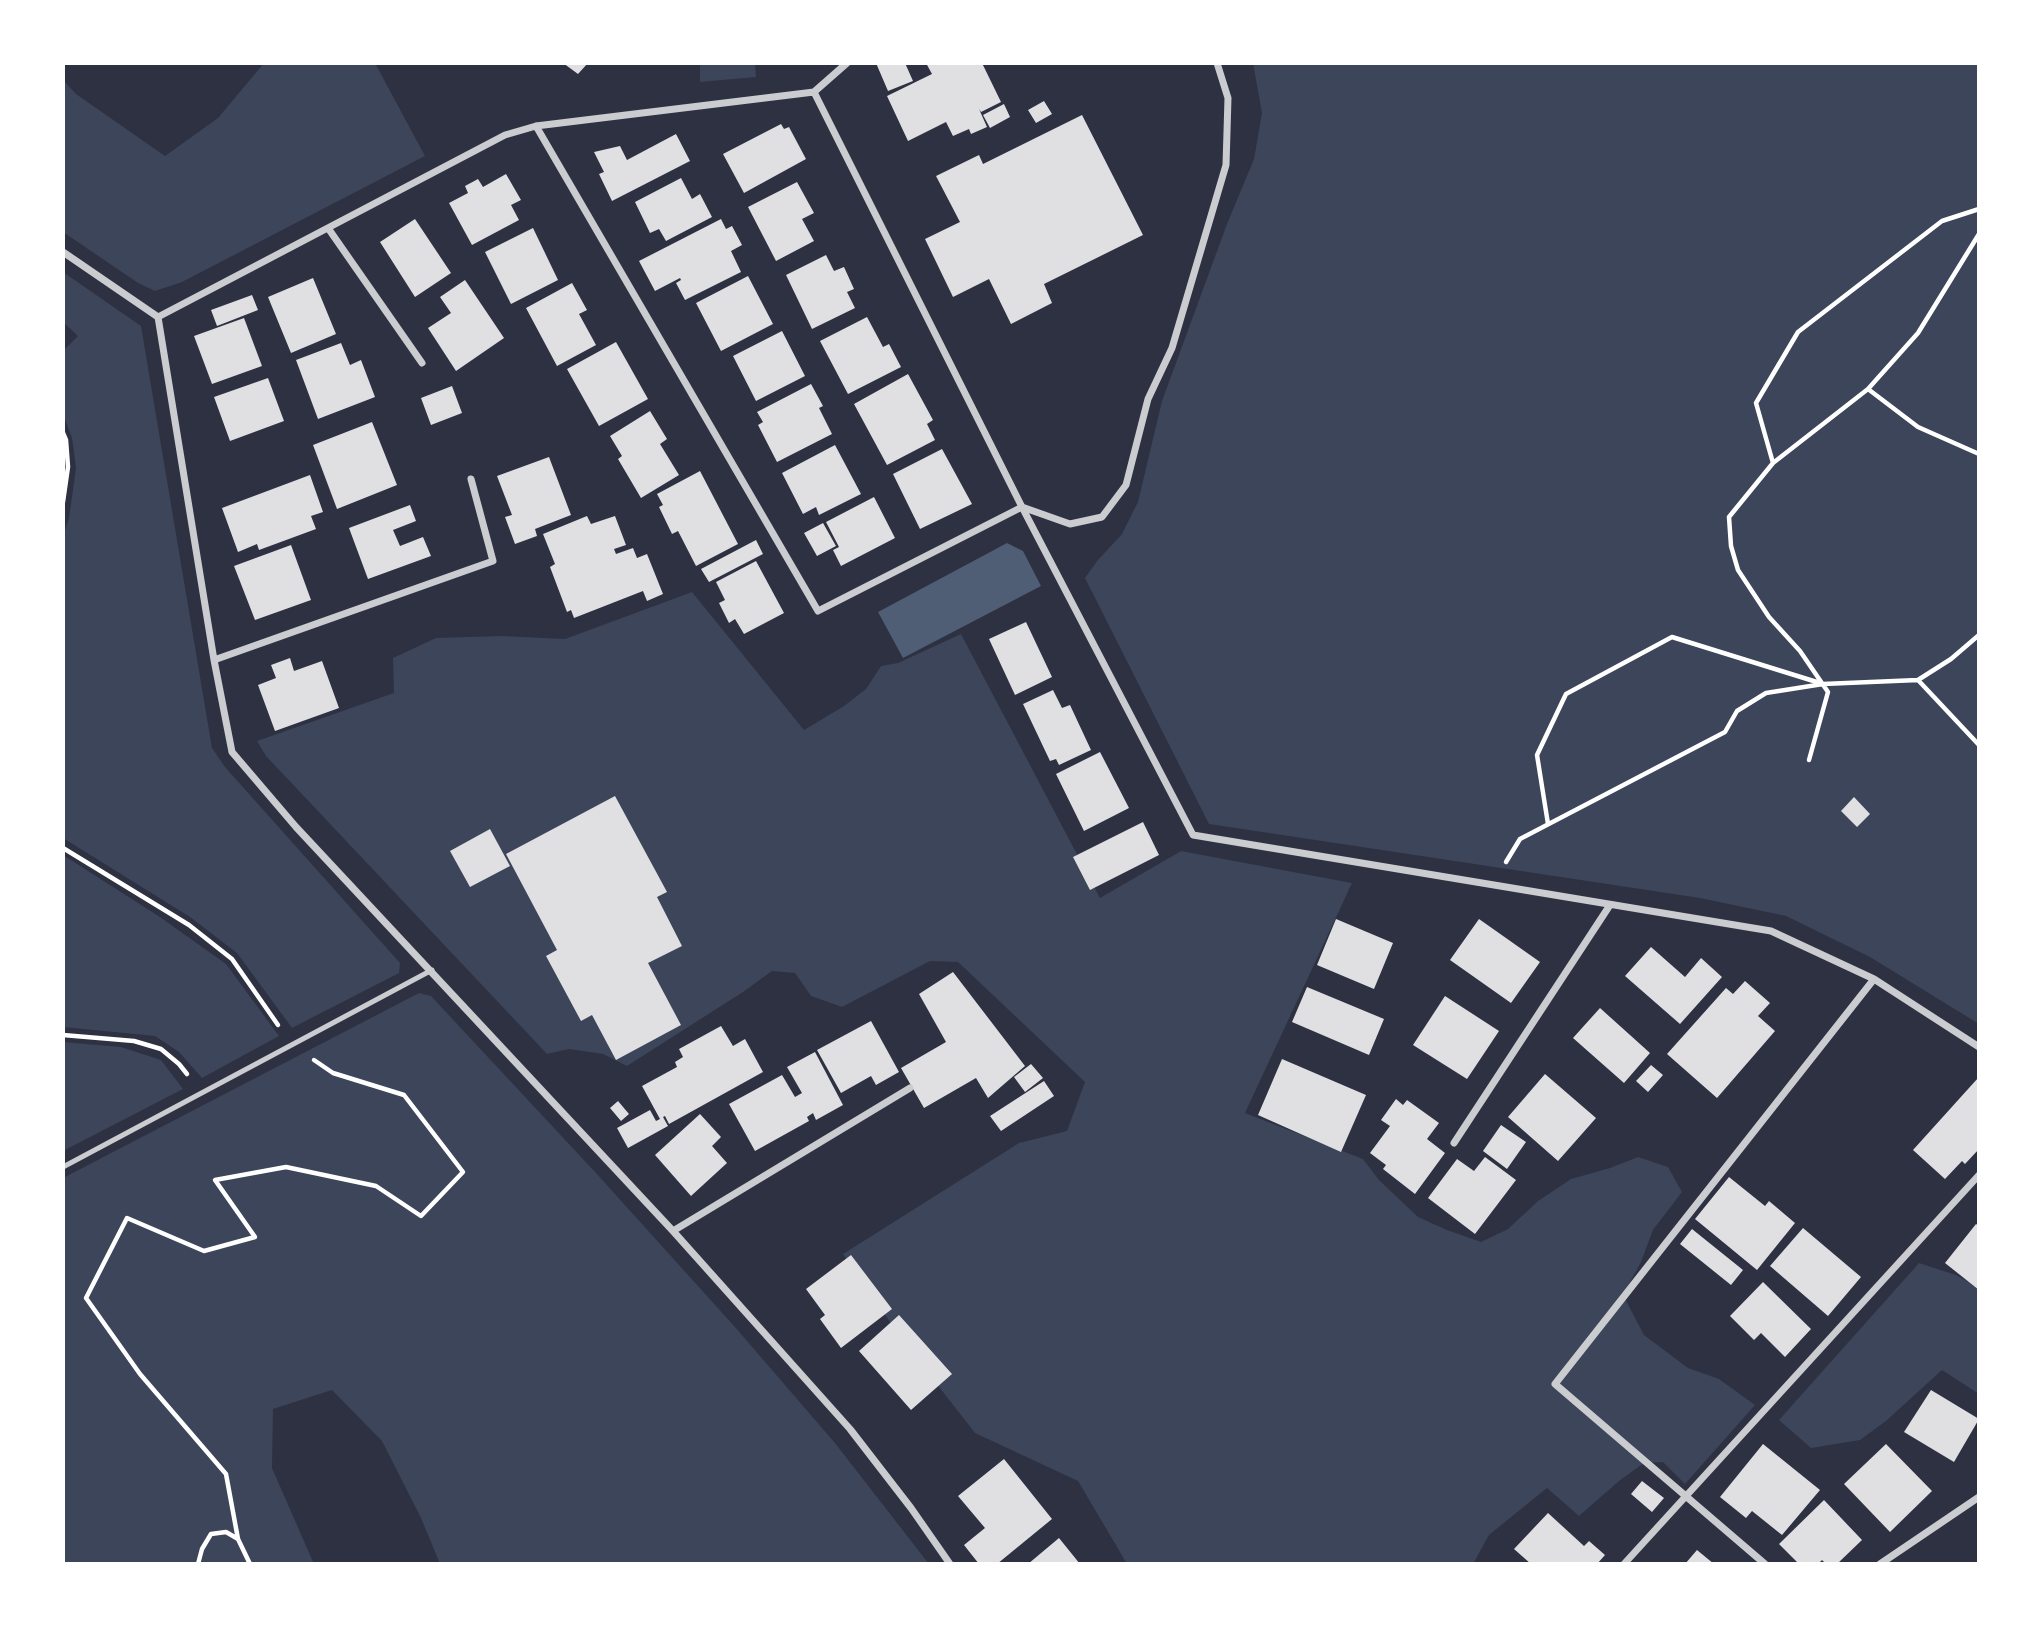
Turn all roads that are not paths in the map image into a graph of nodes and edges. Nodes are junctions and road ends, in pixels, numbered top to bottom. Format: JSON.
{"nodes":[{"id":1,"x":847,"y":63,"type":"edge"},
{"id":2,"x":1217,"y":63,"type":"edge"},
{"id":3,"x":814,"y":92,"type":"junction"},
{"id":4,"x":536,"y":126,"type":"junction"},
{"id":5,"x":328,"y":228,"type":"junction"},
{"id":6,"x":63,"y":252,"type":"edge"},
{"id":7,"x":158,"y":317,"type":"junction"},
{"id":8,"x":422,"y":363,"type":"dead end"},
{"id":9,"x":471,"y":479,"type":"dead end"},
{"id":10,"x":1022,"y":508,"type":"junction"},
{"id":11,"x":214,"y":660,"type":"junction"},
{"id":12,"x":1611,"y":905,"type":"junction"},
{"id":13,"x":432,"y":970,"type":"junction"},
{"id":14,"x":1874,"y":979,"type":"junction"},
{"id":15,"x":1979,"y":1047,"type":"edge"},
{"id":16,"x":910,"y":1088,"type":"dead end"},
{"id":17,"x":1454,"y":1143,"type":"dead end"},
{"id":18,"x":63,"y":1167,"type":"edge"},
{"id":19,"x":1979,"y":1175,"type":"edge"},
{"id":20,"x":673,"y":1231,"type":"junction"},
{"id":21,"x":1686,"y":1497,"type":"junction"},
{"id":22,"x":1979,"y":1497,"type":"edge"},
{"id":23,"x":950,"y":1564,"type":"edge"},
{"id":24,"x":1624,"y":1564,"type":"edge"},
{"id":25,"x":1765,"y":1564,"type":"edge"},
{"id":26,"x":1880,"y":1564,"type":"edge"}],
"edges":[{"from":1,"to":3,"type":"street"},
{"from":2,"to":10,"type":"street"},
{"from":3,"to":4,"type":"street"},
{"from":3,"to":10,"type":"street"},
{"from":4,"to":5,"type":"street"},
{"from":4,"to":10,"type":"street"},
{"from":5,"to":7,"type":"street"},
{"from":5,"to":8,"type":"street"},
{"from":6,"to":7,"type":"street"},
{"from":7,"to":11,"type":"street"},
{"from":9,"to":11,"type":"street"},
{"from":10,"to":12,"type":"street"},
{"from":11,"to":13,"type":"street"},
{"from":12,"to":14,"type":"street"},
{"from":12,"to":17,"type":"street"},
{"from":13,"to":18,"type":"lane"},
{"from":13,"to":20,"type":"street"},
{"from":14,"to":15,"type":"street"},
{"from":14,"to":21,"type":"street"},
{"from":16,"to":20,"type":"street"},
{"from":19,"to":21,"type":"street"},
{"from":20,"to":23,"type":"street"},
{"from":21,"to":24,"type":"street"},
{"from":21,"to":25,"type":"street"},
{"from":22,"to":26,"type":"street"}]}
